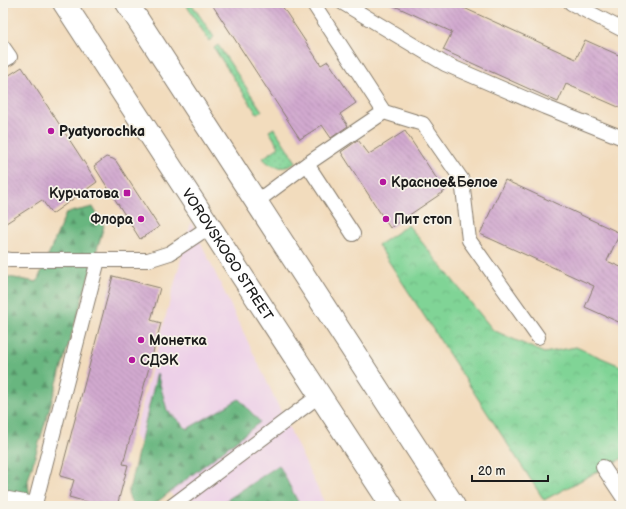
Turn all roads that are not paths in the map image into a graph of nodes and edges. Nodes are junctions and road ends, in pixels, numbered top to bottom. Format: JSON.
{"nodes":[{"id":1,"x":64,"y":3,"type":"edge"},
{"id":2,"x":127,"y":3,"type":"edge"},
{"id":3,"x":313,"y":3,"type":"edge"},
{"id":4,"x":343,"y":3,"type":"edge"},
{"id":5,"x":571,"y":3,"type":"edge"},
{"id":6,"x":623,"y":30,"type":"edge"},
{"id":7,"x":3,"y":47,"type":"edge"},
{"id":8,"x":3,"y":61,"type":"edge"},
{"id":9,"x":384,"y":112,"type":"junction"},
{"id":10,"x":623,"y":138,"type":"edge"},
{"id":11,"x":307,"y":164,"type":"junction"},
{"id":12,"x":256,"y":202,"type":"junction"},
{"id":13,"x":209,"y":227,"type":"junction"},
{"id":14,"x":353,"y":234,"type":"dead end"},
{"id":15,"x":3,"y":259,"type":"edge"},
{"id":16,"x":98,"y":260,"type":"junction"},
{"id":17,"x":538,"y":337,"type":"dead end"},
{"id":18,"x":320,"y":395,"type":"junction"},
{"id":19,"x":603,"y":467,"type":"dead end"},
{"id":20,"x":623,"y":497,"type":"edge"},
{"id":21,"x":3,"y":498,"type":"edge"},
{"id":22,"x":36,"y":505,"type":"edge"},
{"id":23,"x":172,"y":506,"type":"edge"},
{"id":24,"x":392,"y":506,"type":"edge"},
{"id":25,"x":454,"y":506,"type":"edge"}],
"edges":[{"from":1,"to":13,"type":"main road","name":"VOROVSKOGO STREET"},
{"from":2,"to":12,"type":"main road"},
{"from":3,"to":9,"type":"lane"},
{"from":4,"to":10,"type":"lane"},
{"from":5,"to":6,"type":"lane"},
{"from":7,"to":8,"type":"lane"},
{"from":9,"to":11,"type":"lane"},
{"from":9,"to":17,"type":"lane"},
{"from":11,"to":12,"type":"lane"},
{"from":11,"to":14,"type":"lane"},
{"from":12,"to":25,"type":"main road"},
{"from":13,"to":16,"type":"lane"},
{"from":13,"to":18,"type":"main road","name":"VOROVSKOGO STREET"},
{"from":15,"to":16,"type":"lane"},
{"from":16,"to":22,"type":"lane"},
{"from":18,"to":23,"type":"lane"},
{"from":18,"to":24,"type":"main road","name":"VOROVSKOGO STREET"},
{"from":19,"to":20,"type":"lane"},
{"from":21,"to":22,"type":"lane"}]}
